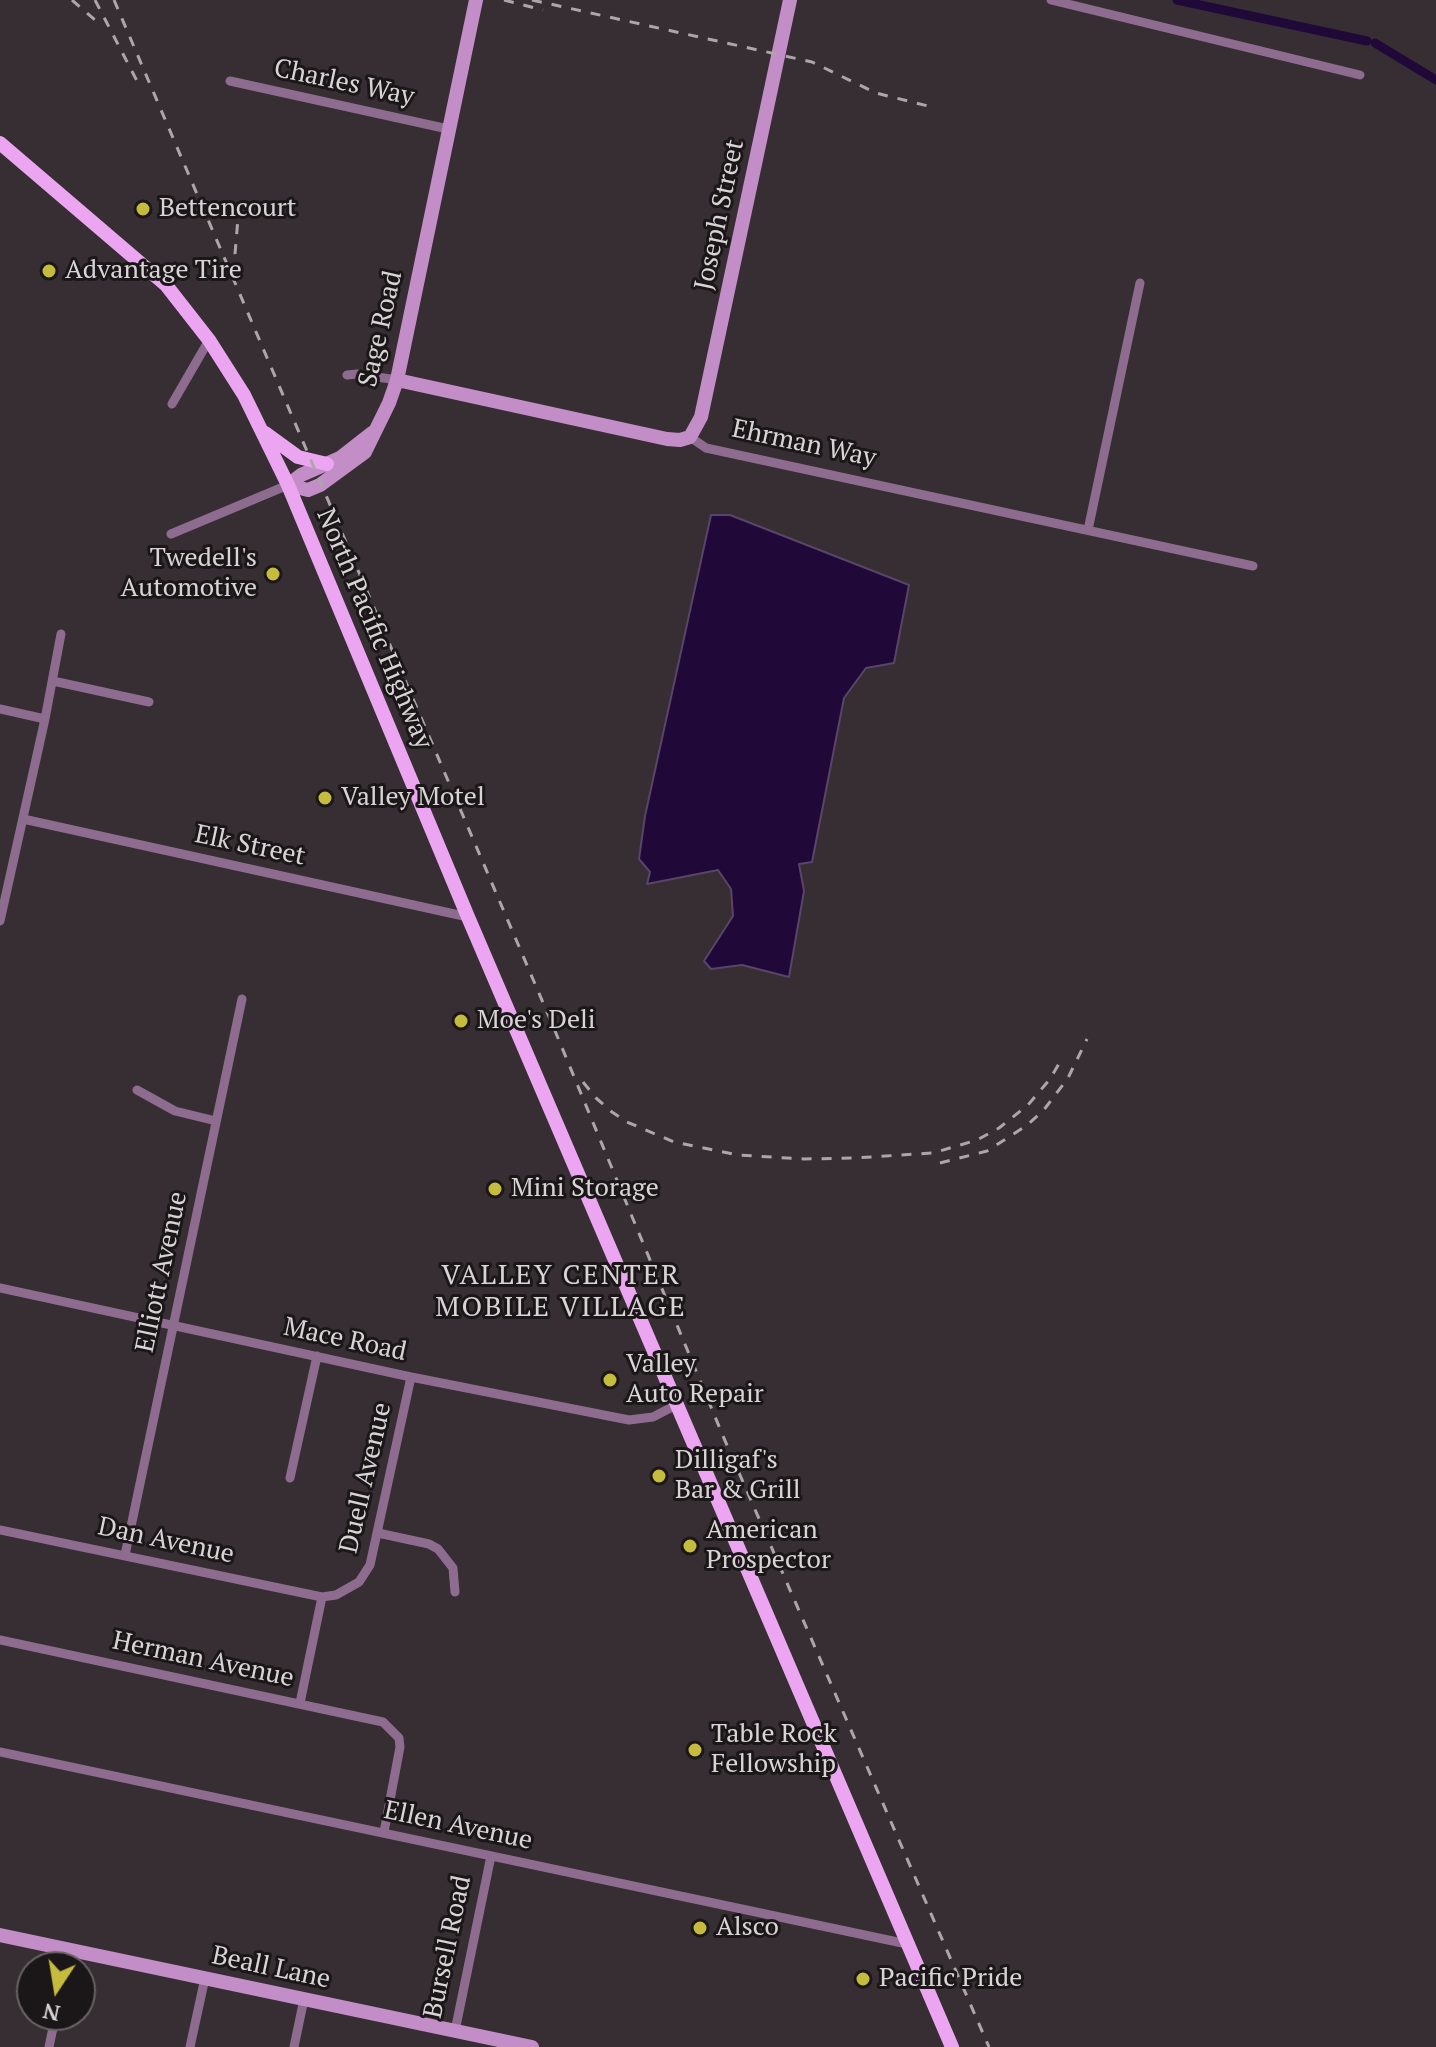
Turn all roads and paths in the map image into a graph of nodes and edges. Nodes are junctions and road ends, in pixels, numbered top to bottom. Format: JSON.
{"nodes":[{"id":1,"x":476,"y":0,"type":"edge"},
{"id":2,"x":790,"y":0,"type":"edge"},
{"id":3,"x":1051,"y":0,"type":"edge"},
{"id":4,"x":1360,"y":75,"type":"dead end"},
{"id":5,"x":230,"y":81,"type":"dead end"},
{"id":6,"x":448,"y":129,"type":"junction"},
{"id":7,"x":1,"y":145,"type":"edge"},
{"id":8,"x":1140,"y":283,"type":"dead end"},
{"id":9,"x":209,"y":340,"type":"junction"},
{"id":10,"x":347,"y":375,"type":"dead end"},
{"id":11,"x":397,"y":380,"type":"junction"},
{"id":12,"x":172,"y":404,"type":"dead end"},
{"id":13,"x":260,"y":429,"type":"junction"},
{"id":14,"x":375,"y":430,"type":"junction"},
{"id":15,"x":690,"y":437,"type":"junction"},
{"id":16,"x":327,"y":464,"type":"junction"},
{"id":17,"x":288,"y":485,"type":"junction"},
{"id":18,"x":1088,"y":530,"type":"junction"},
{"id":19,"x":171,"y":534,"type":"dead end"},
{"id":20,"x":1253,"y":566,"type":"dead end"},
{"id":21,"x":61,"y":634,"type":"dead end"},
{"id":22,"x":53,"y":681,"type":"junction"},
{"id":23,"x":149,"y":702,"type":"dead end"},
{"id":24,"x":0,"y":709,"type":"edge"},
{"id":25,"x":45,"y":719,"type":"junction"},
{"id":26,"x":23,"y":819,"type":"junction"},
{"id":27,"x":5,"y":875,"type":"edge"},
{"id":28,"x":468,"y":917,"type":"junction"},
{"id":29,"x":0,"y":921,"type":"edge"},
{"id":30,"x":242,"y":999,"type":"dead end"},
{"id":31,"x":137,"y":1090,"type":"dead end"},
{"id":32,"x":216,"y":1121,"type":"junction"},
{"id":33,"x":0,"y":1288,"type":"edge"},
{"id":34,"x":174,"y":1325,"type":"junction"},
{"id":35,"x":317,"y":1356,"type":"junction"},
{"id":36,"x":411,"y":1377,"type":"junction"},
{"id":37,"x":678,"y":1404,"type":"junction"},
{"id":38,"x":290,"y":1478,"type":"dead end"},
{"id":39,"x":0,"y":1530,"type":"edge"},
{"id":40,"x":378,"y":1533,"type":"junction"},
{"id":41,"x":125,"y":1555,"type":"junction"},
{"id":42,"x":455,"y":1592,"type":"dead end"},
{"id":43,"x":322,"y":1597,"type":"junction"},
{"id":44,"x":0,"y":1640,"type":"edge"},
{"id":45,"x":300,"y":1703,"type":"junction"},
{"id":46,"x":0,"y":1752,"type":"edge"},
{"id":47,"x":384,"y":1832,"type":"junction"},
{"id":48,"x":491,"y":1856,"type":"junction"},
{"id":49,"x":0,"y":1935,"type":"edge"},
{"id":50,"x":907,"y":1944,"type":"junction"},
{"id":51,"x":205,"y":1978,"type":"junction"},
{"id":52,"x":304,"y":1999,"type":"junction"},
{"id":53,"x":455,"y":2031,"type":"junction"},
{"id":54,"x":190,"y":2047,"type":"edge"},
{"id":55,"x":294,"y":2047,"type":"edge"},
{"id":56,"x":453,"y":2047,"type":"edge"},
{"id":57,"x":532,"y":2047,"type":"edge"},
{"id":58,"x":952,"y":2047,"type":"edge"}],
"edges":[{"from":1,"to":6,"type":"street","name":"Sage Road"},
{"from":2,"to":15,"type":"street","name":"Joseph Street"},
{"from":3,"to":4,"type":"street"},
{"from":5,"to":6,"type":"street","name":"Charles Way"},
{"from":6,"to":11,"type":"street","name":"Sage Road"},
{"from":7,"to":9,"type":"main road","name":"North Pacific Highway"},
{"from":8,"to":18,"type":"street"},
{"from":9,"to":12,"type":"street"},
{"from":9,"to":13,"type":"main road","name":"North Pacific Highway"},
{"from":10,"to":11,"type":"street","name":"Ehrman Way"},
{"from":11,"to":14,"type":"street","name":"Sage Road"},
{"from":11,"to":15,"type":"street","name":"Ehrman Way"},
{"from":13,"to":16,"type":"main road"},
{"from":13,"to":17,"type":"main road","name":"North Pacific Highway"},
{"from":14,"to":16,"type":"street"},
{"from":14,"to":17,"type":"street","name":"Sage Road"},
{"from":15,"to":18,"type":"street","name":"Ehrman Way"},
{"from":16,"to":17,"type":"street"},
{"from":17,"to":19,"type":"street","name":"Sage Road"},
{"from":17,"to":28,"type":"main road","name":"North Pacific Highway"},
{"from":18,"to":20,"type":"street","name":"Ehrman Way"},
{"from":21,"to":22,"type":"street"},
{"from":22,"to":23,"type":"street"},
{"from":22,"to":25,"type":"street"},
{"from":24,"to":25,"type":"street"},
{"from":25,"to":26,"type":"street"},
{"from":26,"to":27,"type":"street"},
{"from":26,"to":28,"type":"street","name":"Elk Street"},
{"from":27,"to":29,"type":"street"},
{"from":28,"to":37,"type":"main road","name":"North Pacific Highway"},
{"from":30,"to":32,"type":"street","name":"Elliott Avenue"},
{"from":31,"to":32,"type":"street"},
{"from":32,"to":34,"type":"street","name":"Elliott Avenue"},
{"from":33,"to":34,"type":"street","name":"Mace Road"},
{"from":34,"to":35,"type":"street","name":"Mace Road"},
{"from":34,"to":41,"type":"street","name":"Elliott Avenue"},
{"from":35,"to":36,"type":"street","name":"Mace Road"},
{"from":35,"to":38,"type":"street"},
{"from":36,"to":37,"type":"street","name":"Mace Road"},
{"from":36,"to":40,"type":"street","name":"Duell Avenue"},
{"from":37,"to":50,"type":"main road","name":"North Pacific Highway"},
{"from":39,"to":41,"type":"street","name":"Dan Avenue"},
{"from":40,"to":42,"type":"street"},
{"from":40,"to":43,"type":"street","name":"Duell Avenue"},
{"from":41,"to":43,"type":"street","name":"Dan Avenue"},
{"from":43,"to":45,"type":"street"},
{"from":44,"to":45,"type":"street","name":"Herman Avenue"},
{"from":45,"to":47,"type":"street","name":"Herman Avenue"},
{"from":46,"to":47,"type":"street","name":"Ellen Avenue"},
{"from":47,"to":48,"type":"street","name":"Ellen Avenue"},
{"from":48,"to":50,"type":"street","name":"Ellen Avenue"},
{"from":48,"to":53,"type":"street","name":"Bursell Road"},
{"from":49,"to":51,"type":"street","name":"Beall Lane"},
{"from":50,"to":58,"type":"main road","name":"North Pacific Highway"},
{"from":51,"to":52,"type":"street","name":"Beall Lane"},
{"from":51,"to":54,"type":"street"},
{"from":52,"to":53,"type":"street","name":"Beall Lane"},
{"from":52,"to":55,"type":"street"},
{"from":53,"to":56,"type":"street","name":"Bursell Road"},
{"from":53,"to":57,"type":"street","name":"Beall Lane"}]}
